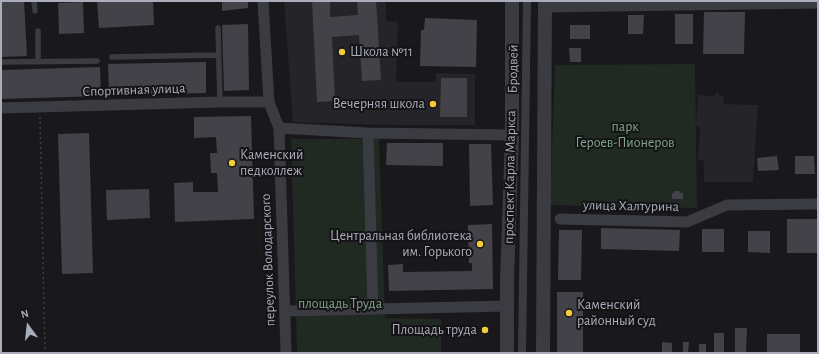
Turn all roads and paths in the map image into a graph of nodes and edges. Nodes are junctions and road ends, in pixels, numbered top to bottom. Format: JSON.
{"nodes":[{"id":1,"x":34,"y":1,"type":"edge"},
{"id":2,"x":263,"y":1,"type":"edge"},
{"id":3,"x":512,"y":1,"type":"edge"},
{"id":4,"x":527,"y":1,"type":"edge"},
{"id":5,"x":818,"y":3,"type":"edge"},
{"id":6,"x":545,"y":4,"type":"edge"},
{"id":7,"x":35,"y":12,"type":"dead end"},
{"id":8,"x":218,"y":28,"type":"dead end"},
{"id":9,"x":38,"y":31,"type":"dead end"},
{"id":10,"x":219,"y":55,"type":"junction"},
{"id":11,"x":112,"y":57,"type":"dead end"},
{"id":12,"x":97,"y":61,"type":"dead end"},
{"id":13,"x":1,"y":62,"type":"edge"},
{"id":14,"x":38,"y":62,"type":"junction"},
{"id":15,"x":220,"y":102,"type":"junction"},
{"id":16,"x":269,"y":102,"type":"junction"},
{"id":17,"x":1,"y":108,"type":"edge"},
{"id":18,"x":40,"y":108,"type":"junction"},
{"id":19,"x":280,"y":128,"type":"junction"},
{"id":20,"x":368,"y":133,"type":"junction"},
{"id":21,"x":512,"y":135,"type":"junction"},
{"id":22,"x":818,"y":204,"type":"edge"},
{"id":23,"x":560,"y":219,"type":"dead end"},
{"id":24,"x":508,"y":306,"type":"junction"},
{"id":25,"x":373,"y":309,"type":"junction"},
{"id":26,"x":285,"y":311,"type":"junction"},
{"id":27,"x":45,"y":353,"type":"edge"},
{"id":28,"x":286,"y":353,"type":"edge"},
{"id":29,"x":507,"y":353,"type":"edge"},
{"id":30,"x":522,"y":353,"type":"edge"},
{"id":31,"x":543,"y":353,"type":"edge"}],
"edges":[{"from":1,"to":7,"type":"lane"},
{"from":2,"to":16,"type":"street","name":"переулок Володарского"},
{"from":3,"to":21,"type":"street","name":"проспект Карла Маркса"},
{"from":4,"to":30,"type":"street","name":"Бродвей"},
{"from":5,"to":6,"type":"street"},
{"from":6,"to":31,"type":"street"},
{"from":8,"to":10,"type":"lane"},
{"from":9,"to":14,"type":"lane"},
{"from":10,"to":11,"type":"lane"},
{"from":10,"to":15,"type":"lane"},
{"from":12,"to":14,"type":"lane"},
{"from":13,"to":14,"type":"lane"},
{"from":15,"to":16,"type":"street","name":"Спортивная улица"},
{"from":15,"to":18,"type":"street","name":"Спортивная улица"},
{"from":16,"to":19,"type":"street","name":"переулок Володарского"},
{"from":17,"to":18,"type":"street","name":"Спортивная улица"},
{"from":18,"to":27,"type":"path"},
{"from":19,"to":20,"type":"street"},
{"from":19,"to":26,"type":"street","name":"переулок Володарского"},
{"from":20,"to":21,"type":"street"},
{"from":20,"to":25,"type":"street"},
{"from":21,"to":24,"type":"street","name":"проспект Карла Маркса"},
{"from":22,"to":23,"type":"street","name":"улица Халтурина"},
{"from":24,"to":25,"type":"street"},
{"from":24,"to":29,"type":"street","name":"проспект Карла Маркса"},
{"from":25,"to":26,"type":"street"},
{"from":26,"to":28,"type":"street","name":"переулок Володарского"}]}
